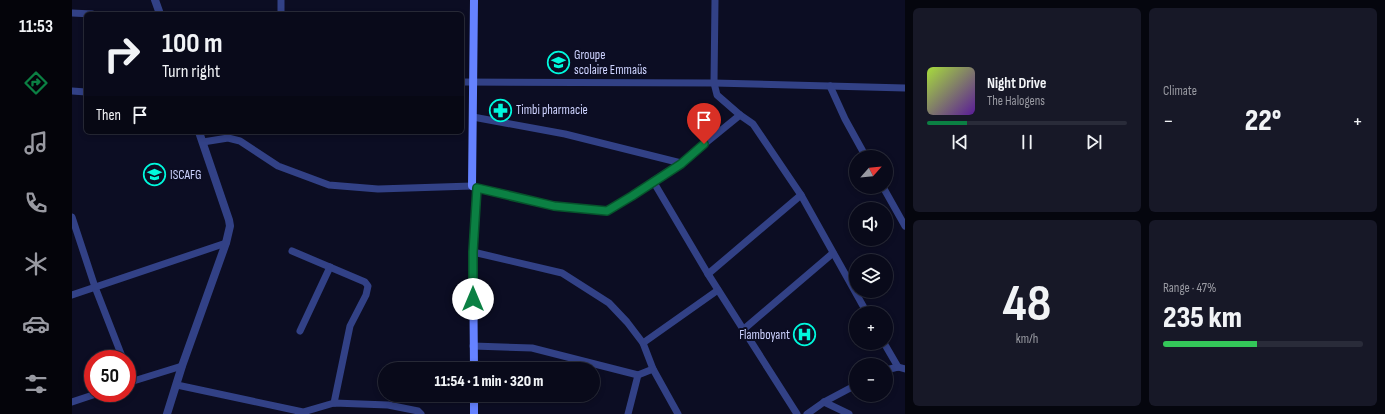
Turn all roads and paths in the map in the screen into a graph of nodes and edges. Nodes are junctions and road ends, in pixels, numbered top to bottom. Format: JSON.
{"nodes":[{"id":1,"x":155,"y":0,"type":"edge"},
{"id":2,"x":281,"y":0,"type":"edge"},
{"id":3,"x":474,"y":0,"type":"edge"},
{"id":4,"x":715,"y":0,"type":"edge"},
{"id":5,"x":159,"y":12,"type":"edge"},
{"id":6,"x":281,"y":12,"type":"edge"},
{"id":7,"x":72,"y":13,"type":"edge"},
{"id":8,"x":84,"y":14,"type":"edge"},
{"id":9,"x":464,"y":82,"type":"edge"},
{"id":10,"x":474,"y":82,"type":"junction"},
{"id":11,"x":714,"y":83,"type":"junction"},
{"id":12,"x":830,"y":86,"type":"junction"},
{"id":13,"x":905,"y":88,"type":"edge"},
{"id":14,"x":72,"y":91,"type":"edge"},
{"id":15,"x":84,"y":92,"type":"edge"},
{"id":16,"x":740,"y":115,"type":"junction"},
{"id":17,"x":473,"y":117,"type":"junction"},
{"id":18,"x":200,"y":134,"type":"edge"},
{"id":19,"x":203,"y":142,"type":"junction"},
{"id":20,"x":862,"y":150,"type":"edge"},
{"id":21,"x":681,"y":164,"type":"junction"},
{"id":22,"x":653,"y":181,"type":"junction"},
{"id":23,"x":474,"y":187,"type":"junction"},
{"id":24,"x":887,"y":194,"type":"edge"},
{"id":25,"x":801,"y":195,"type":"junction"},
{"id":26,"x":72,"y":217,"type":"edge"},
{"id":27,"x":905,"y":226,"type":"edge"},
{"id":28,"x":74,"y":229,"type":"edge"},
{"id":29,"x":226,"y":243,"type":"junction"},
{"id":30,"x":292,"y":251,"type":"dead end"},
{"id":31,"x":473,"y":252,"type":"junction"},
{"id":32,"x":834,"y":253,"type":"junction"},
{"id":33,"x":330,"y":268,"type":"junction"},
{"id":34,"x":708,"y":274,"type":"junction"},
{"id":35,"x":95,"y":287,"type":"junction"},
{"id":36,"x":718,"y":290,"type":"junction"},
{"id":37,"x":72,"y":295,"type":"edge"},
{"id":38,"x":863,"y":306,"type":"edge"},
{"id":39,"x":744,"y":329,"type":"junction"},
{"id":40,"x":300,"y":332,"type":"dead end"},
{"id":41,"x":643,"y":343,"type":"junction"},
{"id":42,"x":473,"y":346,"type":"junction"},
{"id":43,"x":120,"y":350,"type":"edge"},
{"id":44,"x":889,"y":350,"type":"edge"},
{"id":45,"x":474,"y":362,"type":"edge"},
{"id":46,"x":182,"y":366,"type":"junction"},
{"id":47,"x":901,"y":368,"type":"edge"},
{"id":48,"x":653,"y":369,"type":"junction"},
{"id":49,"x":638,"y":375,"type":"junction"},
{"id":50,"x":136,"y":380,"type":"edge"},
{"id":51,"x":177,"y":385,"type":"junction"},
{"id":52,"x":849,"y":389,"type":"edge"},
{"id":53,"x":84,"y":398,"type":"edge"},
{"id":54,"x":72,"y":402,"type":"edge"},
{"id":55,"x":474,"y":402,"type":"edge"},
{"id":56,"x":824,"y":402,"type":"junction"},
{"id":57,"x":334,"y":404,"type":"junction"},
{"id":58,"x":167,"y":414,"type":"edge"},
{"id":59,"x":421,"y":414,"type":"edge"},
{"id":60,"x":474,"y":414,"type":"edge"},
{"id":61,"x":628,"y":414,"type":"edge"},
{"id":62,"x":678,"y":414,"type":"edge"},
{"id":63,"x":798,"y":414,"type":"edge"},
{"id":64,"x":807,"y":414,"type":"edge"},
{"id":65,"x":849,"y":414,"type":"edge"}],
"edges":[{"from":1,"to":5,"type":"street"},
{"from":2,"to":6,"type":"street"},
{"from":3,"to":10,"type":"main road"},
{"from":4,"to":11,"type":"street"},
{"from":7,"to":8,"type":"street"},
{"from":9,"to":10,"type":"street"},
{"from":10,"to":11,"type":"street"},
{"from":10,"to":17,"type":"main road"},
{"from":11,"to":12,"type":"street"},
{"from":11,"to":16,"type":"street"},
{"from":12,"to":13,"type":"street"},
{"from":12,"to":20,"type":"street"},
{"from":14,"to":15,"type":"street"},
{"from":16,"to":21,"type":"street"},
{"from":16,"to":25,"type":"street"},
{"from":17,"to":21,"type":"street"},
{"from":17,"to":23,"type":"main road"},
{"from":18,"to":19,"type":"street"},
{"from":19,"to":23,"type":"street"},
{"from":19,"to":29,"type":"street"},
{"from":21,"to":22,"type":"street"},
{"from":22,"to":23,"type":"street"},
{"from":22,"to":34,"type":"street"},
{"from":23,"to":31,"type":"main road"},
{"from":24,"to":27,"type":"street"},
{"from":25,"to":32,"type":"street"},
{"from":25,"to":34,"type":"street"},
{"from":26,"to":28,"type":"street"},
{"from":28,"to":35,"type":"street"},
{"from":29,"to":35,"type":"street"},
{"from":29,"to":46,"type":"street"},
{"from":30,"to":33,"type":"street"},
{"from":31,"to":41,"type":"street"},
{"from":31,"to":42,"type":"main road"},
{"from":32,"to":38,"type":"street"},
{"from":32,"to":39,"type":"street"},
{"from":33,"to":40,"type":"street"},
{"from":33,"to":57,"type":"street"},
{"from":34,"to":36,"type":"street"},
{"from":35,"to":37,"type":"street"},
{"from":35,"to":43,"type":"street"},
{"from":36,"to":39,"type":"street"},
{"from":36,"to":41,"type":"street"},
{"from":39,"to":63,"type":"street"},
{"from":41,"to":48,"type":"street"},
{"from":42,"to":45,"type":"main road"},
{"from":42,"to":49,"type":"street"},
{"from":44,"to":47,"type":"street"},
{"from":46,"to":50,"type":"street"},
{"from":46,"to":51,"type":"street"},
{"from":48,"to":49,"type":"street"},
{"from":48,"to":62,"type":"street"},
{"from":49,"to":61,"type":"street"},
{"from":51,"to":57,"type":"street"},
{"from":51,"to":58,"type":"street"},
{"from":52,"to":56,"type":"street"},
{"from":53,"to":54,"type":"street"},
{"from":55,"to":60,"type":"main road"},
{"from":56,"to":64,"type":"street"},
{"from":56,"to":65,"type":"street"},
{"from":57,"to":59,"type":"street"}]}
